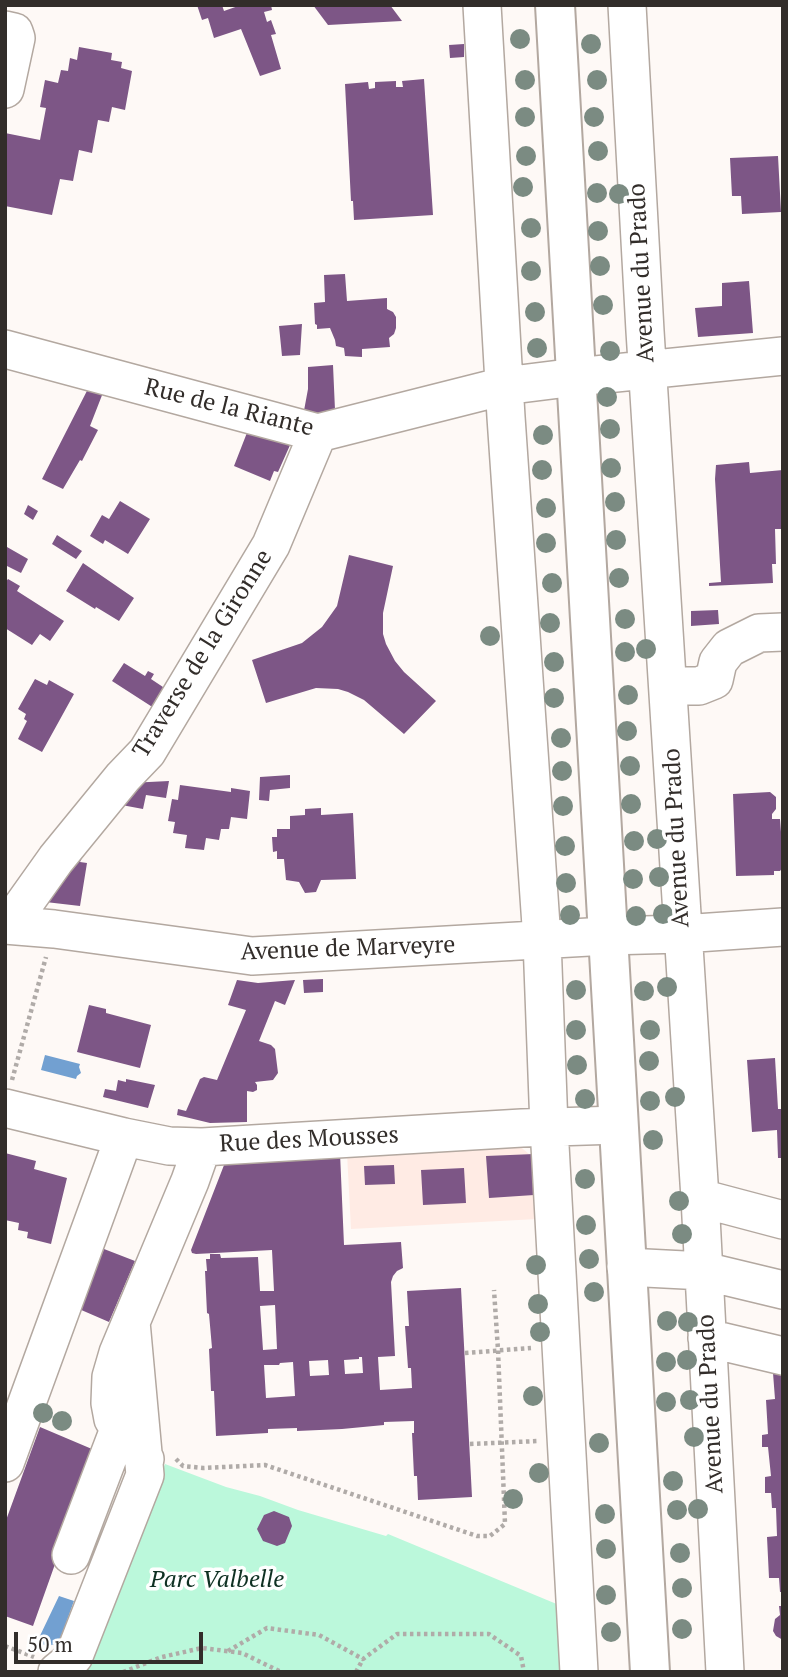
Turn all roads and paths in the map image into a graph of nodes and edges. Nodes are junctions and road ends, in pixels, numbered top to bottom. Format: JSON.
{"nodes":[{"id":1,"x":482,"y":5,"type":"edge"},
{"id":2,"x":555,"y":5,"type":"edge"},
{"id":3,"x":627,"y":5,"type":"edge"},
{"id":4,"x":5,"y":30,"type":"edge"},
{"id":5,"x":5,"y":89,"type":"edge"},
{"id":6,"x":5,"y":349,"type":"edge"},
{"id":7,"x":783,"y":356,"type":"edge"},
{"id":8,"x":648,"y":370,"type":"junction"},
{"id":9,"x":576,"y":376,"type":"junction"},
{"id":10,"x":504,"y":386,"type":"junction"},
{"id":11,"x":318,"y":433,"type":"junction"},
{"id":12,"x":783,"y":632,"type":"edge"},
{"id":13,"x":668,"y":687,"type":"junction"},
{"id":14,"x":7,"y":925,"type":"edge"},
{"id":15,"x":783,"y":927,"type":"edge"},
{"id":16,"x":54,"y":929,"type":"junction"},
{"id":17,"x":682,"y":934,"type":"junction"},
{"id":18,"x":607,"y":936,"type":"junction"},
{"id":19,"x":541,"y":940,"type":"junction"},
{"id":20,"x":7,"y":1100,"type":"edge"},
{"id":21,"x":618,"y":1125,"type":"junction"},
{"id":22,"x":549,"y":1127,"type":"junction"},
{"id":23,"x":114,"y":1135,"type":"junction"},
{"id":24,"x":202,"y":1147,"type":"junction"},
{"id":25,"x":700,"y":1198,"type":"junction"},
{"id":26,"x":783,"y":1220,"type":"edge"},
{"id":27,"x":626,"y":1267,"type":"junction"},
{"id":28,"x":704,"y":1271,"type":"junction"},
{"id":29,"x":494,"y":1290,"type":"dead end"},
{"id":30,"x":783,"y":1290,"type":"edge"},
{"id":31,"x":708,"y":1338,"type":"junction"},
{"id":32,"x":561,"y":1346,"type":"junction"},
{"id":33,"x":498,"y":1350,"type":"junction"},
{"id":34,"x":465,"y":1353,"type":"dead end"},
{"id":35,"x":783,"y":1356,"type":"edge"},
{"id":36,"x":5,"y":1403,"type":"edge"},
{"id":37,"x":122,"y":1410,"type":"junction"},
{"id":38,"x":566,"y":1441,"type":"junction"},
{"id":39,"x":502,"y":1442,"type":"junction"},
{"id":40,"x":470,"y":1444,"type":"dead end"},
{"id":41,"x":159,"y":1458,"type":"junction"},
{"id":42,"x":5,"y":1464,"type":"edge"},
{"id":43,"x":71,"y":1555,"type":"dead end"},
{"id":44,"x":229,"y":1651,"type":"junction"},
{"id":45,"x":363,"y":1659,"type":"junction"},
{"id":46,"x":57,"y":1672,"type":"edge"},
{"id":47,"x":123,"y":1672,"type":"edge"},
{"id":48,"x":281,"y":1672,"type":"edge"},
{"id":49,"x":356,"y":1672,"type":"edge"},
{"id":50,"x":524,"y":1672,"type":"edge"},
{"id":51,"x":579,"y":1672,"type":"edge"},
{"id":52,"x":650,"y":1672,"type":"edge"},
{"id":53,"x":725,"y":1672,"type":"edge"}],
"edges":[{"from":1,"to":10,"type":"street"},
{"from":2,"to":9,"type":"main road"},
{"from":3,"to":8,"type":"street","name":"Avenue du Prado"},
{"from":4,"to":5,"type":"street"},
{"from":6,"to":11,"type":"street","name":"Rue de la Riante"},
{"from":7,"to":8,"type":"street","name":"Rue de la Riante"},
{"from":8,"to":9,"type":"street","name":"Rue de la Riante"},
{"from":8,"to":13,"type":"street","name":"Avenue du Prado"},
{"from":9,"to":10,"type":"street","name":"Rue de la Riante"},
{"from":9,"to":18,"type":"main road"},
{"from":10,"to":11,"type":"street","name":"Rue de la Riante"},
{"from":10,"to":19,"type":"street"},
{"from":11,"to":14,"type":"street","name":"Traverse de la Gironne"},
{"from":12,"to":13,"type":"street"},
{"from":13,"to":17,"type":"street","name":"Avenue du Prado"},
{"from":14,"to":16,"type":"street","name":"Avenue de Marveyre"},
{"from":15,"to":17,"type":"street","name":"Avenue de Marveyre"},
{"from":16,"to":19,"type":"street","name":"Avenue de Marveyre"},
{"from":16,"to":20,"type":"path"},
{"from":17,"to":18,"type":"street","name":"Avenue de Marveyre"},
{"from":17,"to":25,"type":"street","name":"Avenue du Prado"},
{"from":18,"to":19,"type":"street","name":"Avenue de Marveyre"},
{"from":18,"to":21,"type":"main road"},
{"from":19,"to":22,"type":"street"},
{"from":20,"to":23,"type":"street","name":"Rue des Mousses"},
{"from":21,"to":22,"type":"street","name":"Rue des Mousses"},
{"from":21,"to":27,"type":"main road"},
{"from":22,"to":24,"type":"street","name":"Rue des Mousses"},
{"from":22,"to":32,"type":"street"},
{"from":23,"to":24,"type":"street","name":"Rue des Mousses"},
{"from":23,"to":36,"type":"street"},
{"from":23,"to":42,"type":"street"},
{"from":24,"to":37,"type":"street"},
{"from":25,"to":26,"type":"street"},
{"from":25,"to":28,"type":"street","name":"Avenue du Prado"},
{"from":27,"to":28,"type":"street"},
{"from":27,"to":52,"type":"main road"},
{"from":28,"to":30,"type":"street"},
{"from":28,"to":31,"type":"street","name":"Avenue du Prado"},
{"from":29,"to":33,"type":"path"},
{"from":31,"to":35,"type":"street"},
{"from":31,"to":53,"type":"street","name":"Avenue du Prado"},
{"from":32,"to":33,"type":"path"},
{"from":32,"to":38,"type":"street"},
{"from":33,"to":34,"type":"path"},
{"from":33,"to":39,"type":"path"},
{"from":37,"to":41,"type":"street"},
{"from":37,"to":43,"type":"street"},
{"from":38,"to":39,"type":"path"},
{"from":38,"to":51,"type":"street"},
{"from":39,"to":40,"type":"path"},
{"from":39,"to":41,"type":"path"},
{"from":41,"to":46,"type":"street"},
{"from":44,"to":45,"type":"path"},
{"from":44,"to":47,"type":"path"},
{"from":44,"to":48,"type":"path"},
{"from":45,"to":49,"type":"path"},
{"from":45,"to":50,"type":"path"}]}
